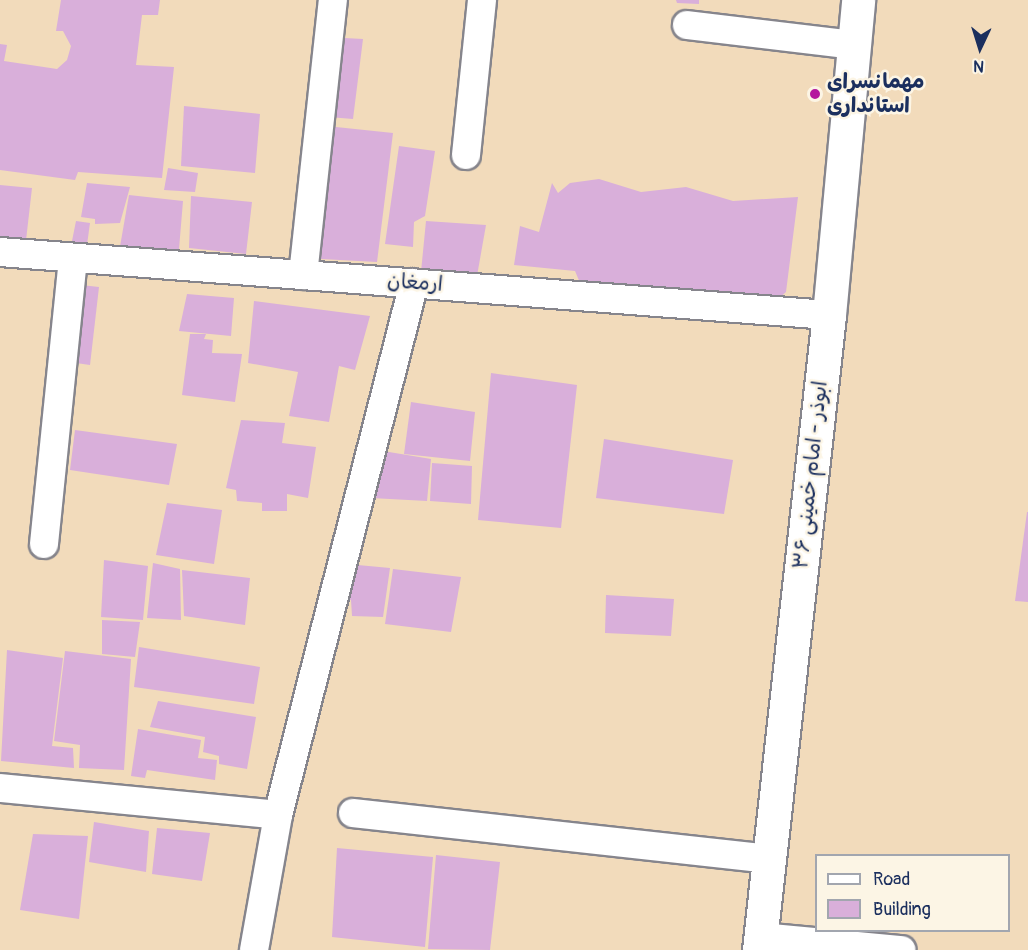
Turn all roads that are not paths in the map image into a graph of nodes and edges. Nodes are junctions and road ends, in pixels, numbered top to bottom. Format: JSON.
{"nodes":[{"id":1,"x":333,"y":0,"type":"edge"},
{"id":2,"x":482,"y":0,"type":"edge"},
{"id":3,"x":858,"y":0,"type":"edge"},
{"id":4,"x":687,"y":25,"type":"dead end"},
{"id":5,"x":854,"y":45,"type":"junction"},
{"id":6,"x":466,"y":155,"type":"dead end"},
{"id":7,"x":0,"y":252,"type":"edge"},
{"id":8,"x":74,"y":258,"type":"junction"},
{"id":9,"x":303,"y":275,"type":"junction"},
{"id":10,"x":414,"y":283,"type":"junction"},
{"id":11,"x":829,"y":315,"type":"junction"},
{"id":12,"x":44,"y":544,"type":"dead end"},
{"id":13,"x":0,"y":788,"type":"edge"},
{"id":14,"x":353,"y":813,"type":"dead end"},
{"id":15,"x":278,"y":815,"type":"junction"},
{"id":16,"x":768,"y":859,"type":"junction"},
{"id":17,"x":760,"y":943,"type":"edge"},
{"id":18,"x":254,"y":950,"type":"edge"},
{"id":19,"x":901,"y":950,"type":"edge"}],
"edges":[{"from":1,"to":9,"type":"street"},
{"from":2,"to":6,"type":"street"},
{"from":3,"to":5,"type":"street","name":"ابوذر - امام خمینی ۳۶"},
{"from":4,"to":5,"type":"street"},
{"from":5,"to":11,"type":"street","name":"ابوذر - امام خمینی ۳۶"},
{"from":7,"to":8,"type":"street","name":"ارمغان"},
{"from":8,"to":9,"type":"street","name":"ارمغان"},
{"from":8,"to":12,"type":"street"},
{"from":9,"to":10,"type":"street","name":"ارمغان"},
{"from":10,"to":11,"type":"street","name":"ارمغان"},
{"from":10,"to":15,"type":"street"},
{"from":11,"to":16,"type":"street","name":"ابوذر - امام خمینی ۳۶"},
{"from":13,"to":15,"type":"street"},
{"from":14,"to":16,"type":"street"},
{"from":15,"to":18,"type":"street"},
{"from":16,"to":17,"type":"street","name":"ابوذر - امام خمینی ۳۶"},
{"from":17,"to":19,"type":"street"}]}
